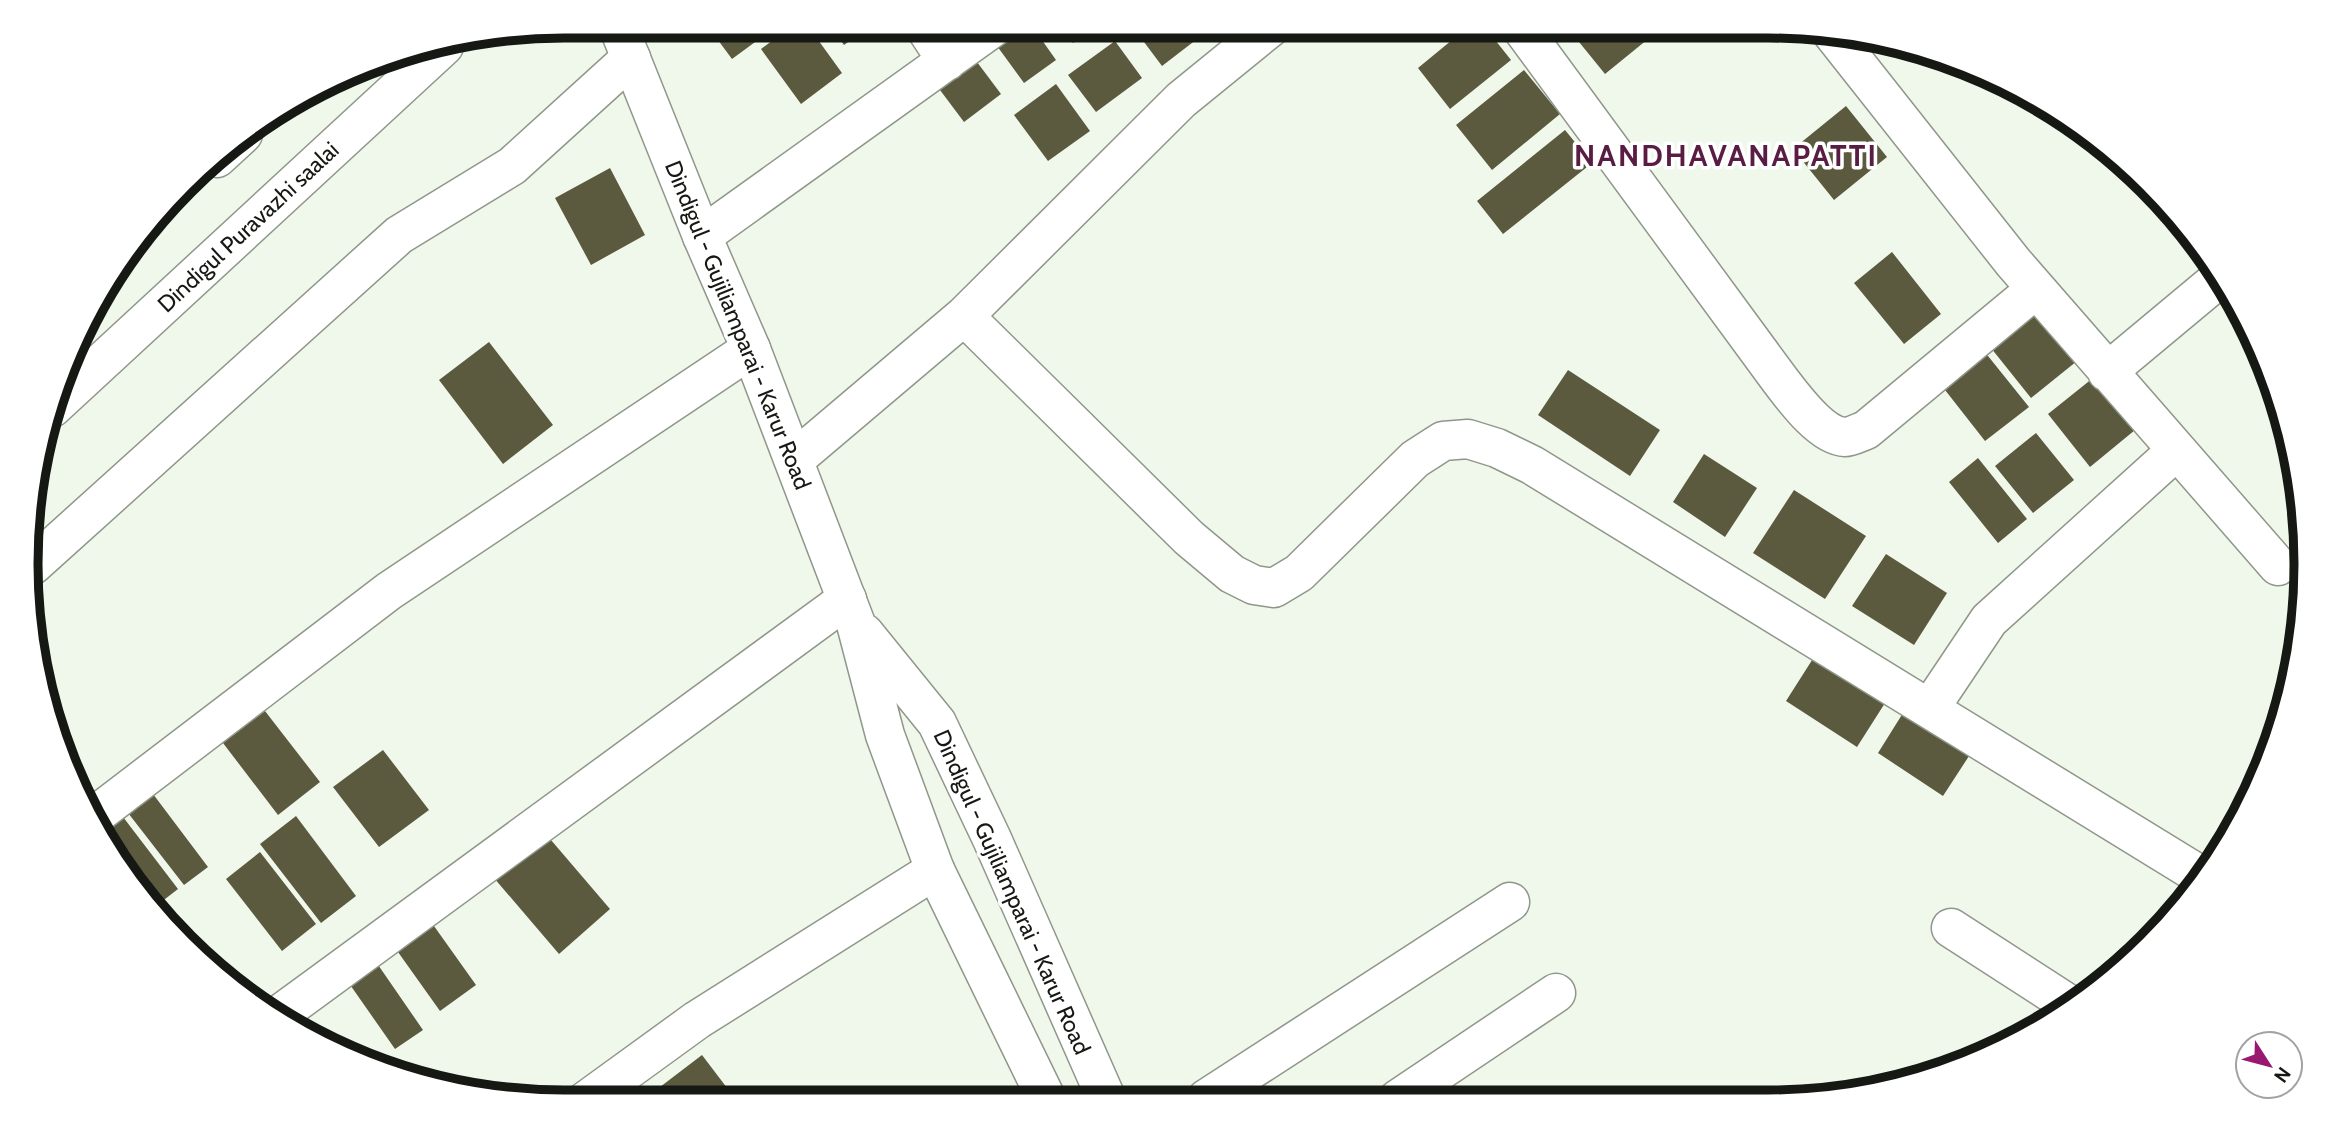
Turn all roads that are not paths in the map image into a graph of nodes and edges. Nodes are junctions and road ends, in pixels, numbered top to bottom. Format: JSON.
{"nodes":[{"id":1,"x":932,"y":38,"type":"edge"},
{"id":2,"x":979,"y":38,"type":"edge"},
{"id":3,"x":1257,"y":38,"type":"edge"},
{"id":4,"x":1529,"y":38,"type":"edge"},
{"id":5,"x":624,"y":42,"type":"edge"},
{"id":6,"x":1840,"y":44,"type":"edge"},
{"id":7,"x":435,"y":55,"type":"edge"},
{"id":8,"x":947,"y":61,"type":"junction"},
{"id":9,"x":702,"y":236,"type":"junction"},
{"id":10,"x":2213,"y":284,"type":"edge"},
{"id":11,"x":2036,"y":289,"type":"junction"},
{"id":12,"x":964,"y":316,"type":"junction"},
{"id":13,"x":751,"y":349,"type":"junction"},
{"id":14,"x":2108,"y":372,"type":"junction"},
{"id":15,"x":66,"y":395,"type":"edge"},
{"id":16,"x":2176,"y":451,"type":"junction"},
{"id":17,"x":794,"y":460,"type":"junction"},
{"id":18,"x":38,"y":560,"type":"edge"},
{"id":19,"x":2278,"y":566,"type":"dead end"},
{"id":20,"x":851,"y":612,"type":"junction"},
{"id":21,"x":1930,"y":708,"type":"junction"},
{"id":22,"x":101,"y":811,"type":"edge"},
{"id":23,"x":935,"y":870,"type":"junction"},
{"id":24,"x":2194,"y":871,"type":"edge"},
{"id":25,"x":1510,"y":902,"type":"dead end"},
{"id":26,"x":1951,"y":928,"type":"dead end"},
{"id":27,"x":1556,"y":993,"type":"dead end"},
{"id":28,"x":2061,"y":1000,"type":"edge"},
{"id":29,"x":286,"y":1010,"type":"edge"},
{"id":30,"x":601,"y":1090,"type":"edge"},
{"id":31,"x":1043,"y":1090,"type":"edge"},
{"id":32,"x":1103,"y":1090,"type":"edge"},
{"id":33,"x":1220,"y":1090,"type":"edge"},
{"id":34,"x":1411,"y":1090,"type":"edge"}],
"edges":[{"from":1,"to":8,"type":"main road"},
{"from":2,"to":8,"type":"main road"},
{"from":3,"to":12,"type":"main road"},
{"from":4,"to":11,"type":"main road"},
{"from":5,"to":9,"type":"main road","name":"Dindigul - Gujiliamparai - Karur Road"},
{"from":5,"to":18,"type":"main road"},
{"from":6,"to":11,"type":"main road"},
{"from":7,"to":15,"type":"main road","name":"Dindigul Puravazhi saalai"},
{"from":8,"to":9,"type":"main road"},
{"from":9,"to":13,"type":"main road","name":"Dindigul - Gujiliamparai - Karur Road"},
{"from":10,"to":14,"type":"main road"},
{"from":11,"to":14,"type":"main road"},
{"from":12,"to":17,"type":"main road"},
{"from":12,"to":21,"type":"main road"},
{"from":13,"to":17,"type":"main road","name":"Dindigul - Gujiliamparai - Karur Road"},
{"from":13,"to":22,"type":"main road"},
{"from":14,"to":16,"type":"main road"},
{"from":16,"to":19,"type":"main road"},
{"from":16,"to":21,"type":"main road"},
{"from":17,"to":20,"type":"main road","name":"Dindigul - Gujiliamparai - Karur Road"},
{"from":20,"to":23,"type":"main road","name":"Dindigul - Gujiliamparai - Karur Road"},
{"from":20,"to":29,"type":"main road"},
{"from":20,"to":32,"type":"main road","name":"Dindigul - Gujiliamparai - Karur Road"},
{"from":21,"to":24,"type":"main road"},
{"from":23,"to":30,"type":"main road"},
{"from":23,"to":31,"type":"main road","name":"Dindigul - Gujiliamparai - Karur Road"},
{"from":25,"to":33,"type":"main road"},
{"from":26,"to":28,"type":"main road"},
{"from":27,"to":34,"type":"main road"}]}
